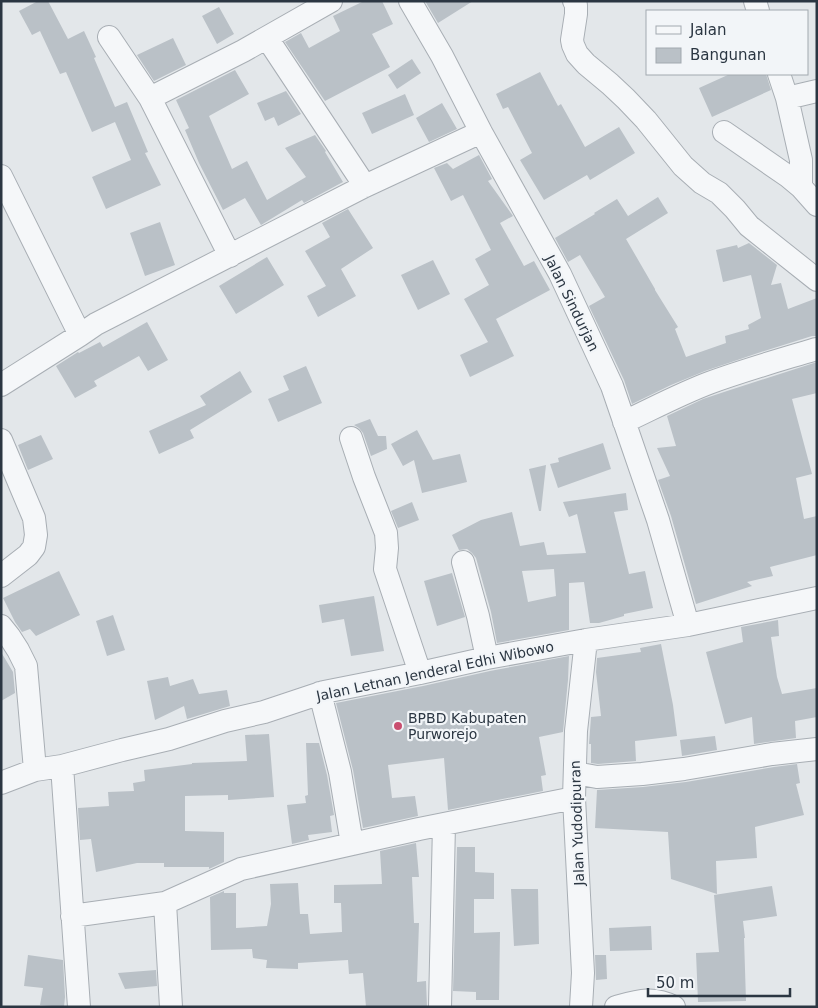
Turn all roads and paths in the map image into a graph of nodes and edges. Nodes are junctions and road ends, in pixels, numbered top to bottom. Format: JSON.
{"nodes":[{"id":1,"x":331,"y":1,"type":"edge"},
{"id":2,"x":410,"y":1,"type":"edge"},
{"id":3,"x":574,"y":1,"type":"edge"},
{"id":4,"x":109,"y":37,"type":"dead end"},
{"id":5,"x":267,"y":38,"type":"junction"},
{"id":6,"x":779,"y":75,"type":"edge"},
{"id":7,"x":817,"y":91,"type":"edge"},
{"id":8,"x":150,"y":98,"type":"junction"},
{"id":9,"x":787,"y":98,"type":"junction"},
{"id":10,"x":481,"y":132,"type":"junction"},
{"id":11,"x":724,"y":132,"type":"dead end"},
{"id":12,"x":1,"y":176,"type":"edge"},
{"id":13,"x":366,"y":186,"type":"junction"},
{"id":14,"x":801,"y":187,"type":"junction"},
{"id":15,"x":817,"y":206,"type":"edge"},
{"id":16,"x":230,"y":256,"type":"junction"},
{"id":17,"x":817,"y":280,"type":"edge"},
{"id":18,"x":80,"y":335,"type":"junction"},
{"id":19,"x":816,"y":349,"type":"edge"},
{"id":20,"x":1,"y":385,"type":"edge"},
{"id":21,"x":624,"y":422,"type":"junction"},
{"id":22,"x":351,"y":438,"type":"dead end"},
{"id":23,"x":1,"y":440,"type":"edge"},
{"id":24,"x":464,"y":562,"type":"dead end"},
{"id":25,"x":1,"y":576,"type":"edge"},
{"id":26,"x":817,"y":598,"type":"edge"},
{"id":27,"x":688,"y":625,"type":"junction"},
{"id":28,"x":1,"y":626,"type":"edge"},
{"id":29,"x":586,"y":640,"type":"junction"},
{"id":30,"x":487,"y":658,"type":"junction"},
{"id":31,"x":420,"y":673,"type":"junction"},
{"id":32,"x":320,"y":693,"type":"junction"},
{"id":33,"x":817,"y":749,"type":"edge"},
{"id":34,"x":62,"y":766,"type":"junction"},
{"id":35,"x":35,"y":770,"type":"junction"},
{"id":36,"x":575,"y":773,"type":"junction"},
{"id":37,"x":1,"y":784,"type":"edge"},
{"id":38,"x":574,"y":798,"type":"junction"},
{"id":39,"x":444,"y":824,"type":"junction"},
{"id":40,"x":352,"y":844,"type":"junction"},
{"id":41,"x":165,"y":903,"type":"junction"},
{"id":42,"x":72,"y":916,"type":"junction"},
{"id":43,"x":79,"y":1007,"type":"edge"},
{"id":44,"x":171,"y":1007,"type":"edge"},
{"id":45,"x":440,"y":1007,"type":"edge"},
{"id":46,"x":581,"y":1007,"type":"edge"},
{"id":47,"x":616,"y":1007,"type":"edge"},
{"id":48,"x":674,"y":1007,"type":"edge"}],
"edges":[{"from":1,"to":5,"type":"street"},
{"from":2,"to":10,"type":"street","name":"Jalan Sindurjan"},
{"from":3,"to":17,"type":"street"},
{"from":4,"to":8,"type":"street"},
{"from":5,"to":8,"type":"street"},
{"from":5,"to":13,"type":"street"},
{"from":6,"to":9,"type":"street"},
{"from":7,"to":9,"type":"street"},
{"from":8,"to":16,"type":"street"},
{"from":9,"to":14,"type":"street"},
{"from":10,"to":13,"type":"street"},
{"from":10,"to":21,"type":"street","name":"Jalan Sindurjan"},
{"from":11,"to":14,"type":"street"},
{"from":12,"to":18,"type":"street"},
{"from":13,"to":16,"type":"street"},
{"from":14,"to":15,"type":"street"},
{"from":16,"to":18,"type":"street"},
{"from":18,"to":20,"type":"street"},
{"from":19,"to":21,"type":"street"},
{"from":21,"to":27,"type":"street","name":"Jalan Sindurjan"},
{"from":22,"to":31,"type":"street"},
{"from":23,"to":25,"type":"street"},
{"from":24,"to":30,"type":"street"},
{"from":26,"to":27,"type":"street","name":"Jalan Letnan Jenderal Edhi Wibowo"},
{"from":27,"to":29,"type":"street","name":"Jalan Letnan Jenderal Edhi Wibowo"},
{"from":28,"to":35,"type":"street"},
{"from":29,"to":30,"type":"street","name":"Jalan Letnan Jenderal Edhi Wibowo"},
{"from":29,"to":36,"type":"street","name":"Jalan Yudodipuran"},
{"from":30,"to":31,"type":"street","name":"Jalan Letnan Jenderal Edhi Wibowo"},
{"from":31,"to":32,"type":"street","name":"Jalan Letnan Jenderal Edhi Wibowo"},
{"from":32,"to":34,"type":"street","name":"Jalan Letnan Jenderal Edhi Wibowo"},
{"from":32,"to":40,"type":"street"},
{"from":33,"to":36,"type":"street"},
{"from":34,"to":35,"type":"street","name":"Jalan Letnan Jenderal Edhi Wibowo"},
{"from":34,"to":42,"type":"street"},
{"from":35,"to":37,"type":"street","name":"Jalan Letnan Jenderal Edhi Wibowo"},
{"from":36,"to":38,"type":"street","name":"Jalan Yudodipuran"},
{"from":38,"to":39,"type":"street"},
{"from":38,"to":46,"type":"street","name":"Jalan Yudodipuran"},
{"from":39,"to":40,"type":"street"},
{"from":39,"to":45,"type":"street"},
{"from":40,"to":41,"type":"street"},
{"from":41,"to":42,"type":"street"},
{"from":41,"to":44,"type":"street"},
{"from":42,"to":43,"type":"street"},
{"from":47,"to":48,"type":"street"}]}
